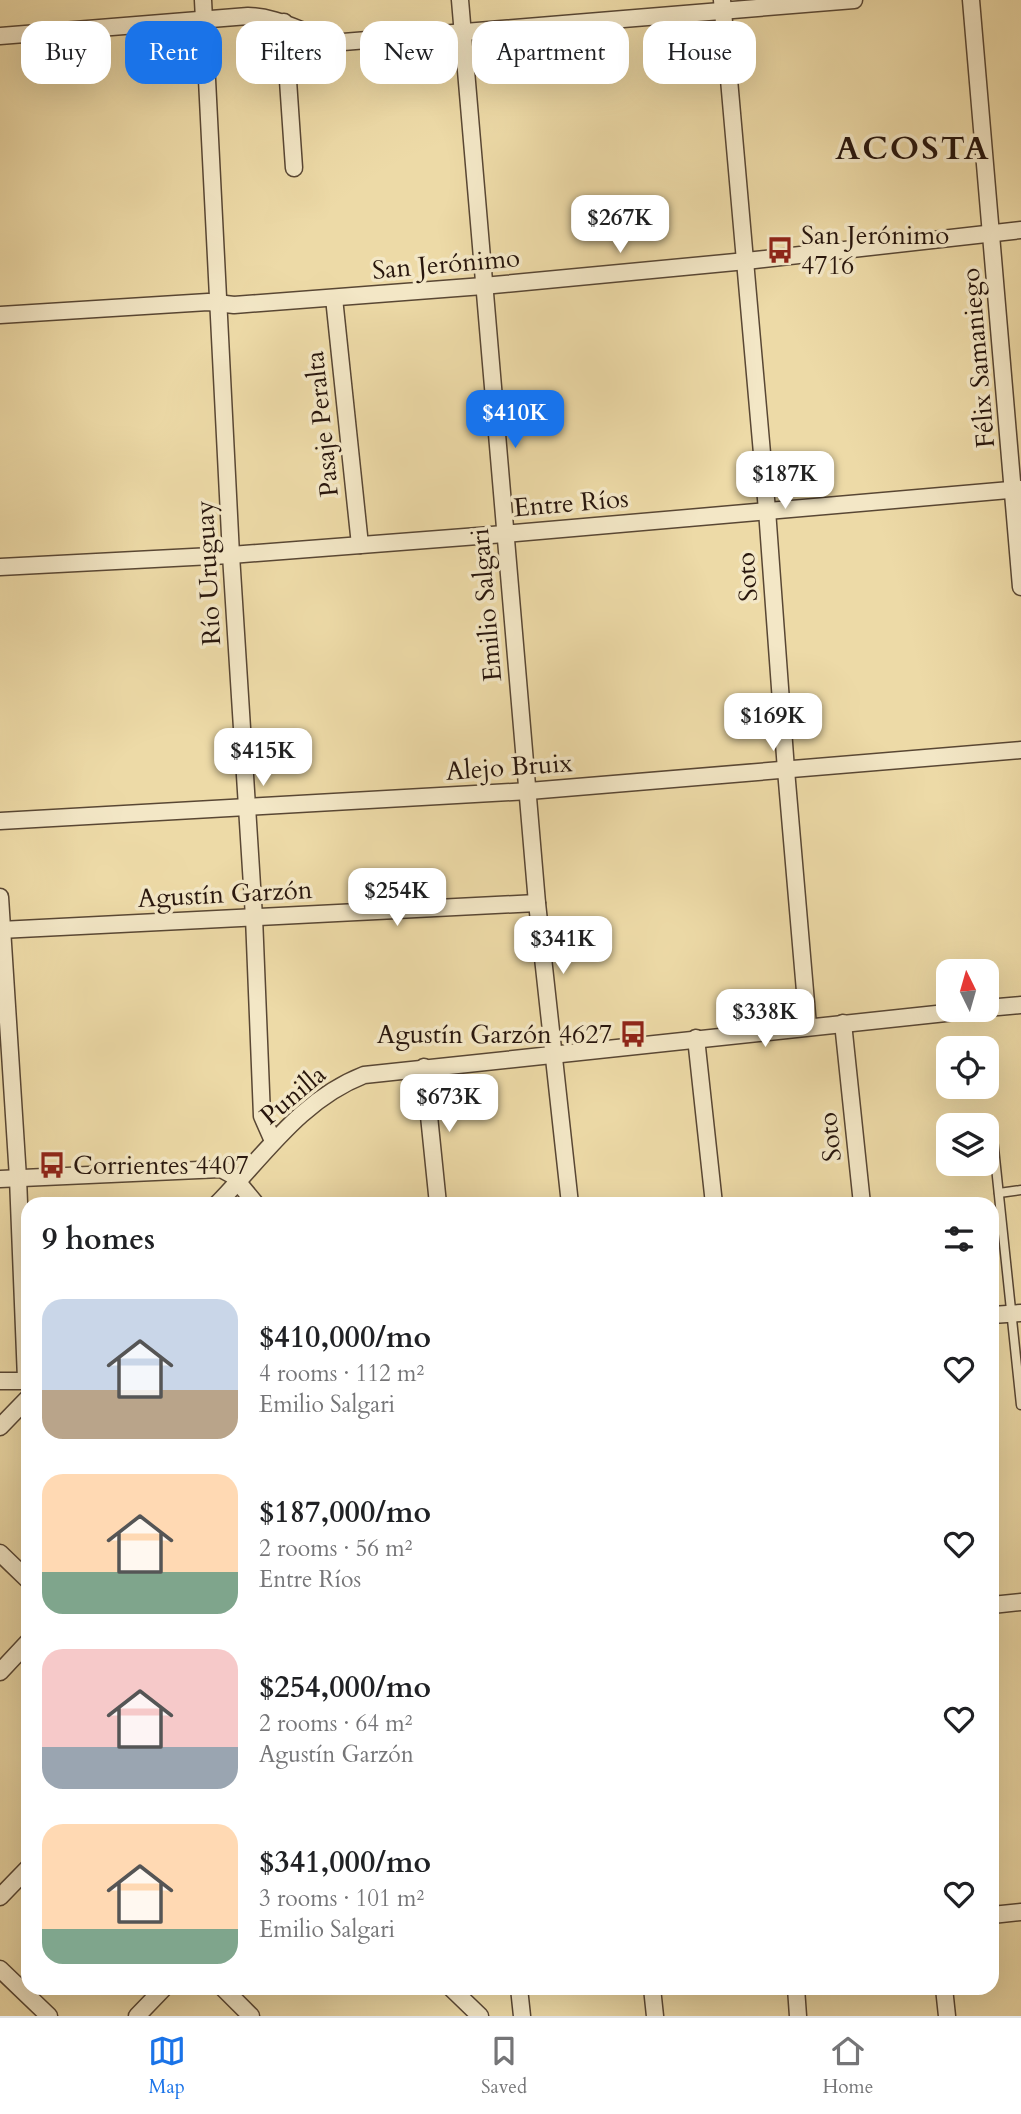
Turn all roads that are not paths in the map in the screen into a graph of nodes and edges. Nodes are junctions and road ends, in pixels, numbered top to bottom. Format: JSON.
{"nodes":[{"id":1,"x":203,"y":0,"type":"edge"},
{"id":2,"x":460,"y":0,"type":"edge"},
{"id":3,"x":854,"y":0,"type":"edge"},
{"id":4,"x":971,"y":0,"type":"edge"},
{"id":5,"x":722,"y":5,"type":"edge"},
{"id":6,"x":205,"y":20,"type":"junction"},
{"id":7,"x":280,"y":21,"type":"edge"},
{"id":8,"x":463,"y":31,"type":"junction"},
{"id":9,"x":0,"y":36,"type":"edge"},
{"id":10,"x":346,"y":42,"type":"edge"},
{"id":11,"x":288,"y":84,"type":"edge"},
{"id":12,"x":294,"y":168,"type":"dead end"},
{"id":13,"x":1021,"y":230,"type":"edge"},
{"id":14,"x":992,"y":232,"type":"junction"},
{"id":15,"x":746,"y":261,"type":"junction"},
{"id":16,"x":483,"y":286,"type":"junction"},
{"id":17,"x":334,"y":298,"type":"junction"},
{"id":18,"x":218,"y":303,"type":"junction"},
{"id":19,"x":0,"y":315,"type":"edge"},
{"id":20,"x":1017,"y":490,"type":"edge"},
{"id":21,"x":767,"y":510,"type":"junction"},
{"id":22,"x":504,"y":534,"type":"junction"},
{"id":23,"x":360,"y":545,"type":"junction"},
{"id":24,"x":231,"y":555,"type":"junction"},
{"id":25,"x":0,"y":568,"type":"edge"},
{"id":26,"x":1021,"y":587,"type":"edge"},
{"id":27,"x":1021,"y":750,"type":"edge"},
{"id":28,"x":786,"y":770,"type":"junction"},
{"id":29,"x":529,"y":791,"type":"junction"},
{"id":30,"x":246,"y":808,"type":"junction"},
{"id":31,"x":0,"y":821,"type":"edge"},
{"id":32,"x":0,"y":897,"type":"edge"},
{"id":33,"x":537,"y":903,"type":"junction"},
{"id":34,"x":254,"y":917,"type":"junction"},
{"id":35,"x":1,"y":930,"type":"edge"},
{"id":36,"x":1021,"y":1005,"type":"edge"},
{"id":37,"x":999,"y":1008,"type":"edge"},
{"id":38,"x":936,"y":1014,"type":"edge"},
{"id":39,"x":843,"y":1023,"type":"junction"},
{"id":40,"x":808,"y":1026,"type":"junction"},
{"id":41,"x":696,"y":1038,"type":"junction"},
{"id":42,"x":553,"y":1054,"type":"junction"},
{"id":43,"x":424,"y":1068,"type":"junction"},
{"id":44,"x":273,"y":1141,"type":"junction"},
{"id":45,"x":997,"y":1176,"type":"edge"},
{"id":46,"x":18,"y":1178,"type":"junction"},
{"id":47,"x":0,"y":1179,"type":"edge"},
{"id":48,"x":238,"y":1183,"type":"junction"},
{"id":49,"x":1021,"y":1190,"type":"edge"},
{"id":50,"x":999,"y":1193,"type":"junction"},
{"id":51,"x":224,"y":1197,"type":"edge"},
{"id":52,"x":250,"y":1197,"type":"edge"},
{"id":53,"x":437,"y":1197,"type":"edge"},
{"id":54,"x":569,"y":1197,"type":"edge"},
{"id":55,"x":713,"y":1197,"type":"edge"},
{"id":56,"x":861,"y":1197,"type":"edge"},
{"id":57,"x":21,"y":1245,"type":"edge"},
{"id":58,"x":1016,"y":1313,"type":"edge"},
{"id":59,"x":1019,"y":1365,"type":"edge"},
{"id":60,"x":21,"y":1380,"type":"edge"},
{"id":61,"x":0,"y":1381,"type":"edge"},
{"id":62,"x":21,"y":1405,"type":"edge"},
{"id":63,"x":1021,"y":1405,"type":"edge"},
{"id":64,"x":0,"y":1427,"type":"edge"},
{"id":65,"x":0,"y":1553,"type":"edge"},
{"id":66,"x":21,"y":1573,"type":"edge"},
{"id":67,"x":1021,"y":1602,"type":"edge"},
{"id":68,"x":999,"y":1604,"type":"edge"},
{"id":69,"x":21,"y":1650,"type":"edge"},
{"id":70,"x":0,"y":1672,"type":"edge"},
{"id":71,"x":21,"y":1876,"type":"edge"},
{"id":72,"x":0,"y":1898,"type":"edge"},
{"id":73,"x":1021,"y":1912,"type":"edge"},
{"id":74,"x":999,"y":1914,"type":"edge"},
{"id":75,"x":0,"y":1969,"type":"edge"},
{"id":76,"x":21,"y":1989,"type":"edge"},
{"id":77,"x":27,"y":1995,"type":"edge"},
{"id":78,"x":157,"y":1995,"type":"edge"},
{"id":79,"x":230,"y":1995,"type":"edge"},
{"id":80,"x":458,"y":1995,"type":"edge"},
{"id":81,"x":520,"y":1995,"type":"edge"},
{"id":82,"x":653,"y":1995,"type":"edge"},
{"id":83,"x":797,"y":1995,"type":"edge"},
{"id":84,"x":945,"y":1995,"type":"edge"},
{"id":85,"x":49,"y":2016,"type":"edge"},
{"id":86,"x":137,"y":2016,"type":"edge"},
{"id":87,"x":251,"y":2016,"type":"edge"},
{"id":88,"x":480,"y":2016,"type":"edge"},
{"id":89,"x":522,"y":2016,"type":"edge"},
{"id":90,"x":655,"y":2016,"type":"edge"},
{"id":91,"x":799,"y":2016,"type":"edge"},
{"id":92,"x":947,"y":2016,"type":"edge"}],
"edges":[{"from":1,"to":6,"type":"street","name":"Río Uruguay"},
{"from":2,"to":8,"type":"street","name":"Emilio Salgari"},
{"from":3,"to":5,"type":"street"},
{"from":4,"to":14,"type":"street","name":"Félix Samaniego"},
{"from":5,"to":8,"type":"street"},
{"from":5,"to":15,"type":"street","name":"Soto"},
{"from":6,"to":7,"type":"street"},
{"from":6,"to":9,"type":"street"},
{"from":6,"to":18,"type":"street","name":"Río Uruguay"},
{"from":8,"to":10,"type":"street"},
{"from":8,"to":16,"type":"street","name":"Emilio Salgari"},
{"from":11,"to":12,"type":"street"},
{"from":13,"to":14,"type":"street","name":"San Jerónimo"},
{"from":14,"to":15,"type":"street","name":"San Jerónimo"},
{"from":14,"to":20,"type":"street","name":"Félix Samaniego"},
{"from":15,"to":16,"type":"street","name":"San Jerónimo"},
{"from":15,"to":21,"type":"street","name":"Soto"},
{"from":16,"to":17,"type":"street","name":"San Jerónimo"},
{"from":16,"to":22,"type":"street","name":"Emilio Salgari"},
{"from":17,"to":18,"type":"street","name":"San Jerónimo"},
{"from":17,"to":23,"type":"street","name":"Pasaje Peralta"},
{"from":18,"to":19,"type":"street","name":"San Jerónimo"},
{"from":18,"to":24,"type":"street","name":"Río Uruguay"},
{"from":20,"to":21,"type":"street","name":"Entre Ríos"},
{"from":20,"to":26,"type":"street","name":"Félix Samaniego"},
{"from":21,"to":22,"type":"street","name":"Entre Ríos"},
{"from":21,"to":28,"type":"street","name":"Soto"},
{"from":22,"to":23,"type":"street","name":"Entre Ríos"},
{"from":22,"to":29,"type":"street","name":"Emilio Salgari"},
{"from":23,"to":24,"type":"street","name":"Entre Ríos"},
{"from":24,"to":25,"type":"street","name":"Entre Ríos"},
{"from":24,"to":30,"type":"street","name":"Río Uruguay"},
{"from":27,"to":28,"type":"street","name":"Alejo Bruix"},
{"from":28,"to":29,"type":"street","name":"Alejo Bruix"},
{"from":28,"to":40,"type":"street","name":"Soto"},
{"from":29,"to":30,"type":"street","name":"Alejo Bruix"},
{"from":29,"to":33,"type":"street","name":"Emilio Salgari"},
{"from":30,"to":31,"type":"street","name":"Alejo Bruix"},
{"from":30,"to":34,"type":"street","name":"Río Uruguay"},
{"from":32,"to":35,"type":"street"},
{"from":33,"to":34,"type":"street","name":"Agustín Garzón"},
{"from":33,"to":42,"type":"street","name":"Emilio Salgari"},
{"from":34,"to":35,"type":"street","name":"Agustín Garzón"},
{"from":34,"to":44,"type":"street","name":"Río Uruguay"},
{"from":35,"to":46,"type":"street"},
{"from":36,"to":37,"type":"street"},
{"from":38,"to":39,"type":"street"},
{"from":39,"to":40,"type":"street"},
{"from":39,"to":56,"type":"street","name":"Soto"},
{"from":40,"to":41,"type":"street"},
{"from":41,"to":42,"type":"street"},
{"from":41,"to":55,"type":"street"},
{"from":42,"to":43,"type":"street"},
{"from":42,"to":54,"type":"street","name":"Emilio Salgari"},
{"from":43,"to":44,"type":"street","name":"Punilla"},
{"from":43,"to":53,"type":"street"},
{"from":44,"to":48,"type":"street","name":"Punilla"},
{"from":45,"to":50,"type":"lane"},
{"from":46,"to":47,"type":"street"},
{"from":46,"to":48,"type":"street"},
{"from":46,"to":57,"type":"street"},
{"from":48,"to":51,"type":"street","name":"Punilla"},
{"from":48,"to":52,"type":"street"},
{"from":49,"to":50,"type":"lane"},
{"from":50,"to":58,"type":"lane"},
{"from":58,"to":59,"type":"lane"},
{"from":59,"to":63,"type":"lane"},
{"from":60,"to":61,"type":"street"},
{"from":62,"to":64,"type":"street"},
{"from":65,"to":66,"type":"street"},
{"from":67,"to":68,"type":"street"},
{"from":69,"to":70,"type":"street"},
{"from":71,"to":72,"type":"street"},
{"from":73,"to":74,"type":"street"},
{"from":75,"to":76,"type":"street"},
{"from":77,"to":85,"type":"street"},
{"from":78,"to":86,"type":"street"},
{"from":79,"to":87,"type":"street"},
{"from":80,"to":88,"type":"street"},
{"from":81,"to":89,"type":"street"},
{"from":82,"to":90,"type":"street"},
{"from":83,"to":91,"type":"street"},
{"from":84,"to":92,"type":"street"}]}
